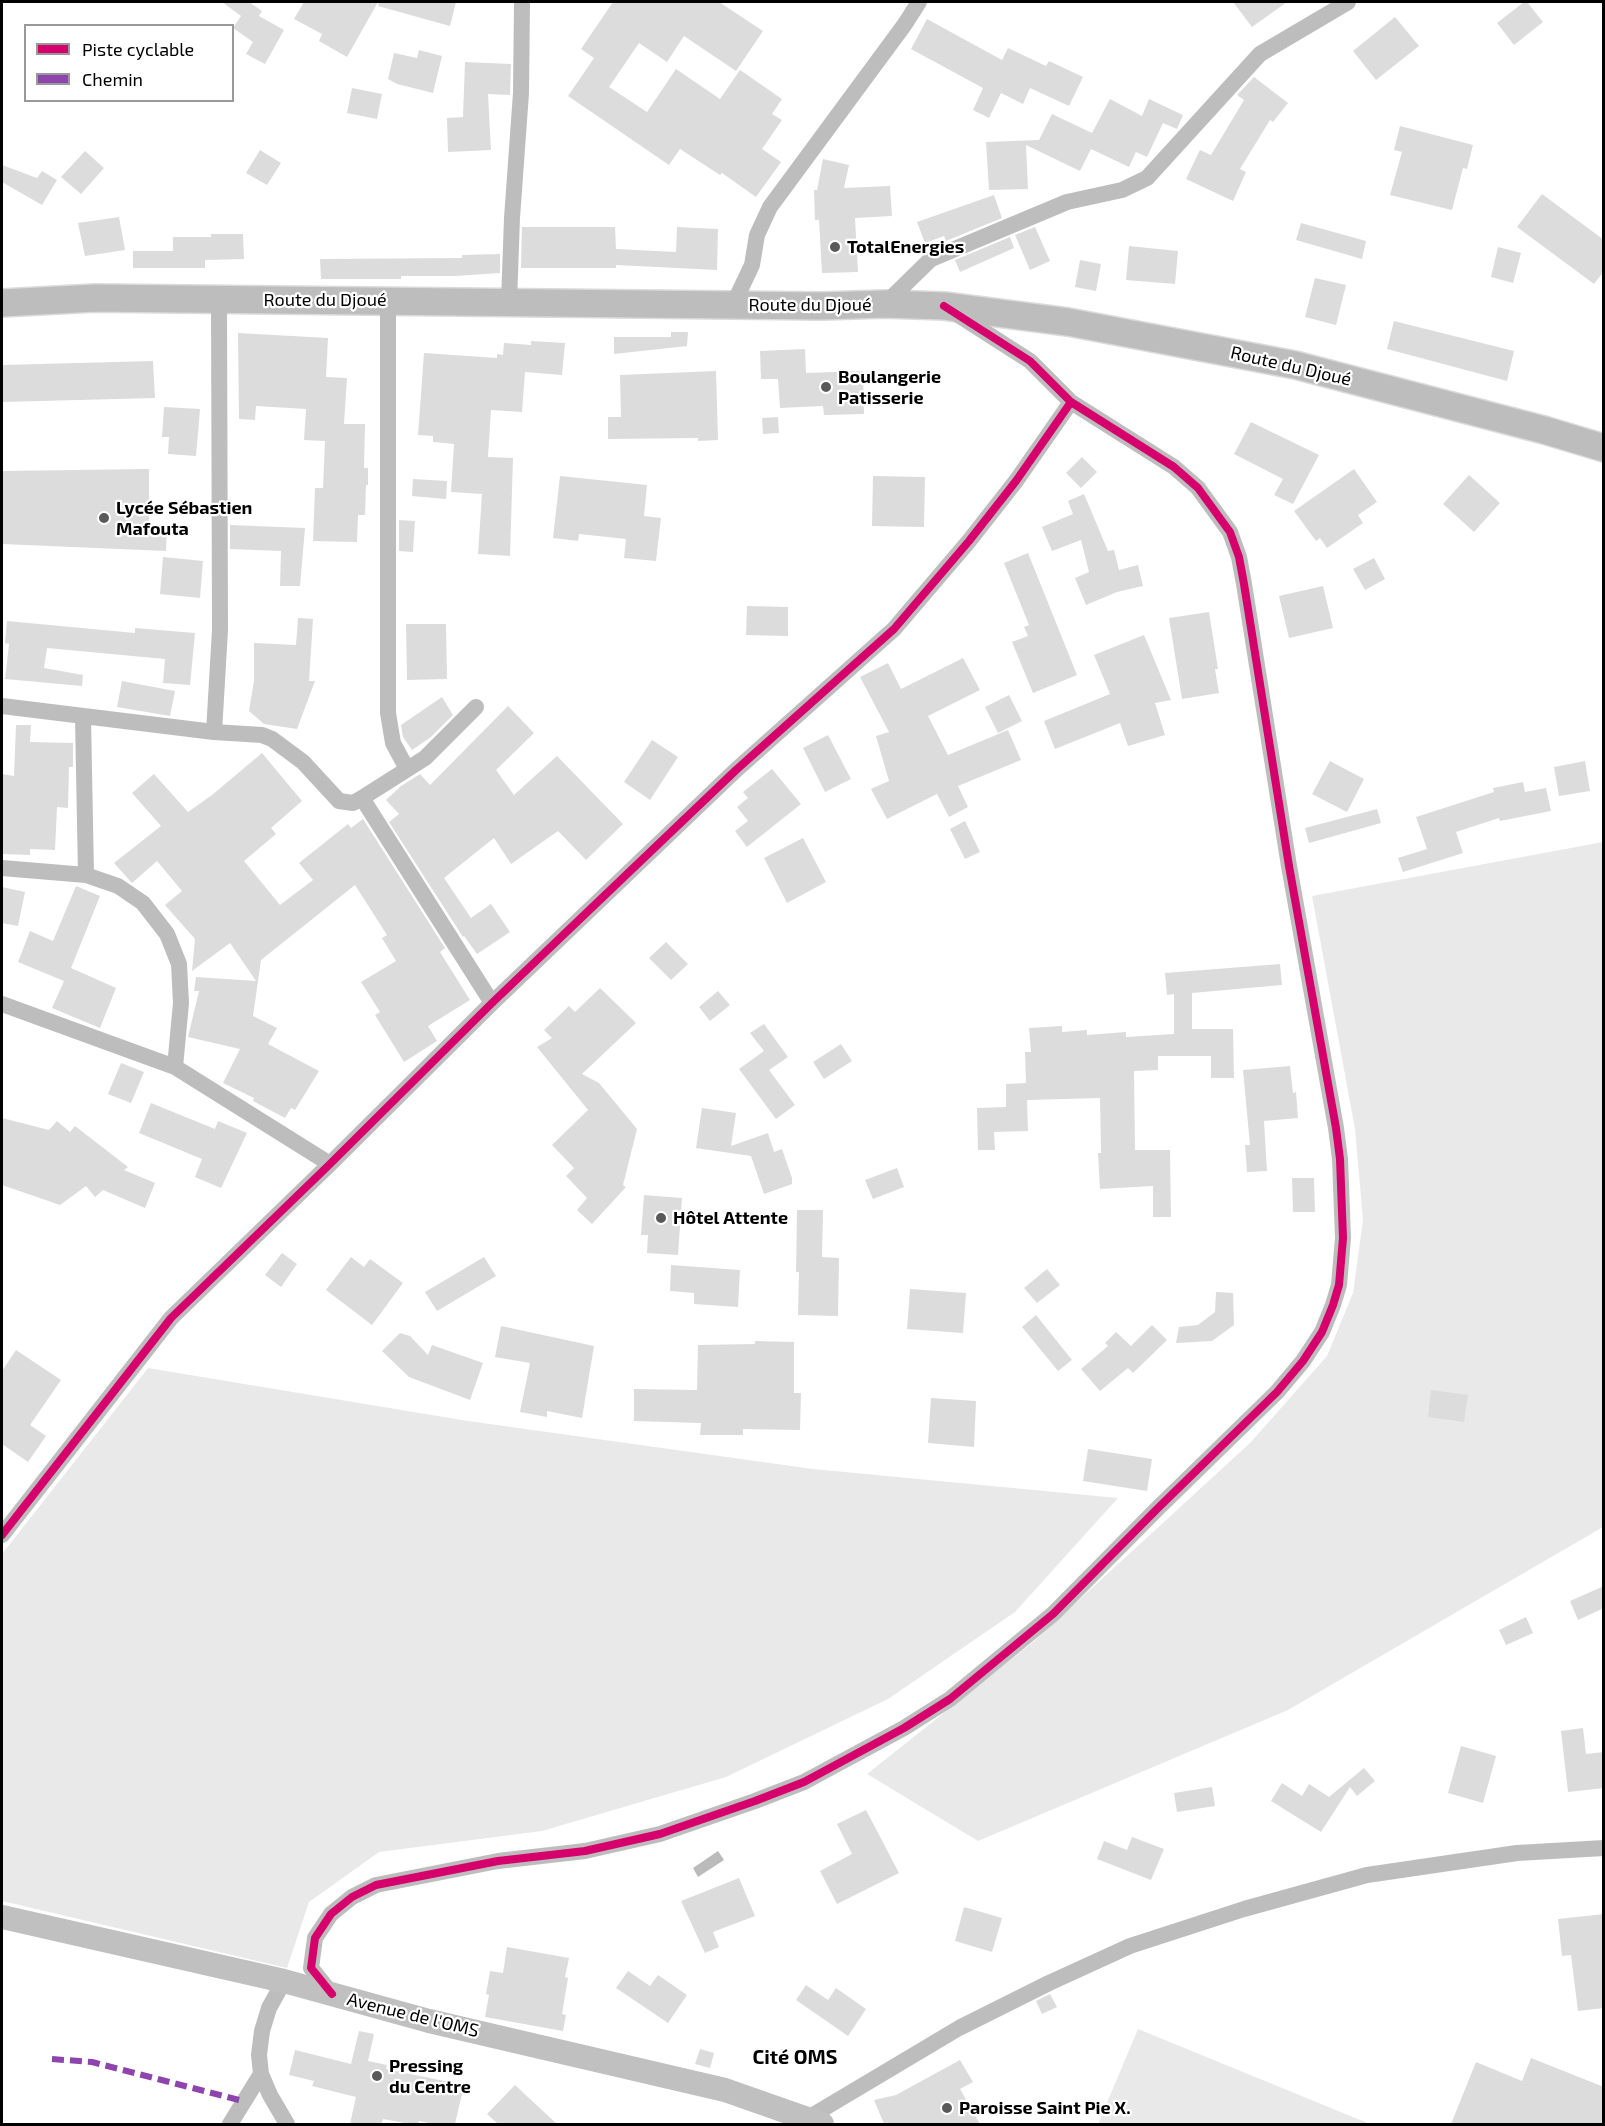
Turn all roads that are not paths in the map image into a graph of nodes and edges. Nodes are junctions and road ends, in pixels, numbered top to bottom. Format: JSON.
{"nodes":[{"id":1,"x":522,"y":2,"type":"edge"},
{"id":2,"x":919,"y":2,"type":"edge"},
{"id":3,"x":1348,"y":2,"type":"edge"},
{"id":4,"x":219,"y":300,"type":"junction"},
{"id":5,"x":388,"y":300,"type":"junction"},
{"id":6,"x":509,"y":302,"type":"junction"},
{"id":7,"x":2,"y":303,"type":"edge"},
{"id":8,"x":885,"y":304,"type":"junction"},
{"id":9,"x":733,"y":305,"type":"junction"},
{"id":10,"x":944,"y":306,"type":"junction"},
{"id":11,"x":1071,"y":402,"type":"junction"},
{"id":12,"x":1604,"y":448,"type":"edge"},
{"id":13,"x":2,"y":706,"type":"edge"},
{"id":14,"x":476,"y":707,"type":"dead end"},
{"id":15,"x":83,"y":718,"type":"junction"},
{"id":16,"x":214,"y":732,"type":"junction"},
{"id":17,"x":407,"y":769,"type":"junction"},
{"id":18,"x":362,"y":798,"type":"junction"},
{"id":19,"x":2,"y":867,"type":"edge"},
{"id":20,"x":86,"y":875,"type":"junction"},
{"id":21,"x":492,"y":1003,"type":"junction"},
{"id":22,"x":2,"y":1004,"type":"edge"},
{"id":23,"x":175,"y":1067,"type":"junction"},
{"id":24,"x":330,"y":1164,"type":"junction"},
{"id":25,"x":2,"y":1535,"type":"edge"},
{"id":26,"x":1604,"y":1848,"type":"edge"},
{"id":27,"x":2,"y":1917,"type":"edge"},
{"id":28,"x":284,"y":1981,"type":"junction"},
{"id":29,"x":332,"y":1994,"type":"junction"},
{"id":30,"x":261,"y":2074,"type":"junction"},
{"id":31,"x":815,"y":2121,"type":"edge"},
{"id":32,"x":230,"y":2124,"type":"edge"},
{"id":33,"x":287,"y":2124,"type":"edge"}],
"edges":[{"from":1,"to":6,"type":"street"},
{"from":2,"to":9,"type":"street"},
{"from":3,"to":8,"type":"street"},
{"from":4,"to":5,"type":"main road","name":"Route du Djoué"},
{"from":4,"to":7,"type":"main road","name":"Route du Djoué"},
{"from":4,"to":16,"type":"street"},
{"from":5,"to":6,"type":"main road","name":"Route du Djoué"},
{"from":5,"to":17,"type":"street"},
{"from":6,"to":9,"type":"main road","name":"Route du Djoué"},
{"from":8,"to":9,"type":"main road","name":"Route du Djoué"},
{"from":8,"to":10,"type":"main road","name":"Route du Djoué"},
{"from":10,"to":11,"type":"street"},
{"from":10,"to":12,"type":"main road","name":"Route du Djoué"},
{"from":11,"to":21,"type":"street"},
{"from":11,"to":29,"type":"street"},
{"from":13,"to":15,"type":"street"},
{"from":14,"to":17,"type":"street"},
{"from":15,"to":16,"type":"street"},
{"from":15,"to":20,"type":"street"},
{"from":16,"to":18,"type":"street"},
{"from":17,"to":18,"type":"street"},
{"from":18,"to":21,"type":"street"},
{"from":19,"to":20,"type":"street"},
{"from":20,"to":23,"type":"street"},
{"from":21,"to":24,"type":"street"},
{"from":22,"to":23,"type":"street"},
{"from":23,"to":24,"type":"street"},
{"from":24,"to":25,"type":"street"},
{"from":26,"to":31,"type":"street"},
{"from":27,"to":28,"type":"street","name":"Avenue de l'OMS"},
{"from":28,"to":29,"type":"street","name":"Avenue de l'OMS"},
{"from":28,"to":30,"type":"street"},
{"from":29,"to":31,"type":"street","name":"Avenue de l'OMS"},
{"from":30,"to":32,"type":"street"},
{"from":30,"to":33,"type":"street"}]}
